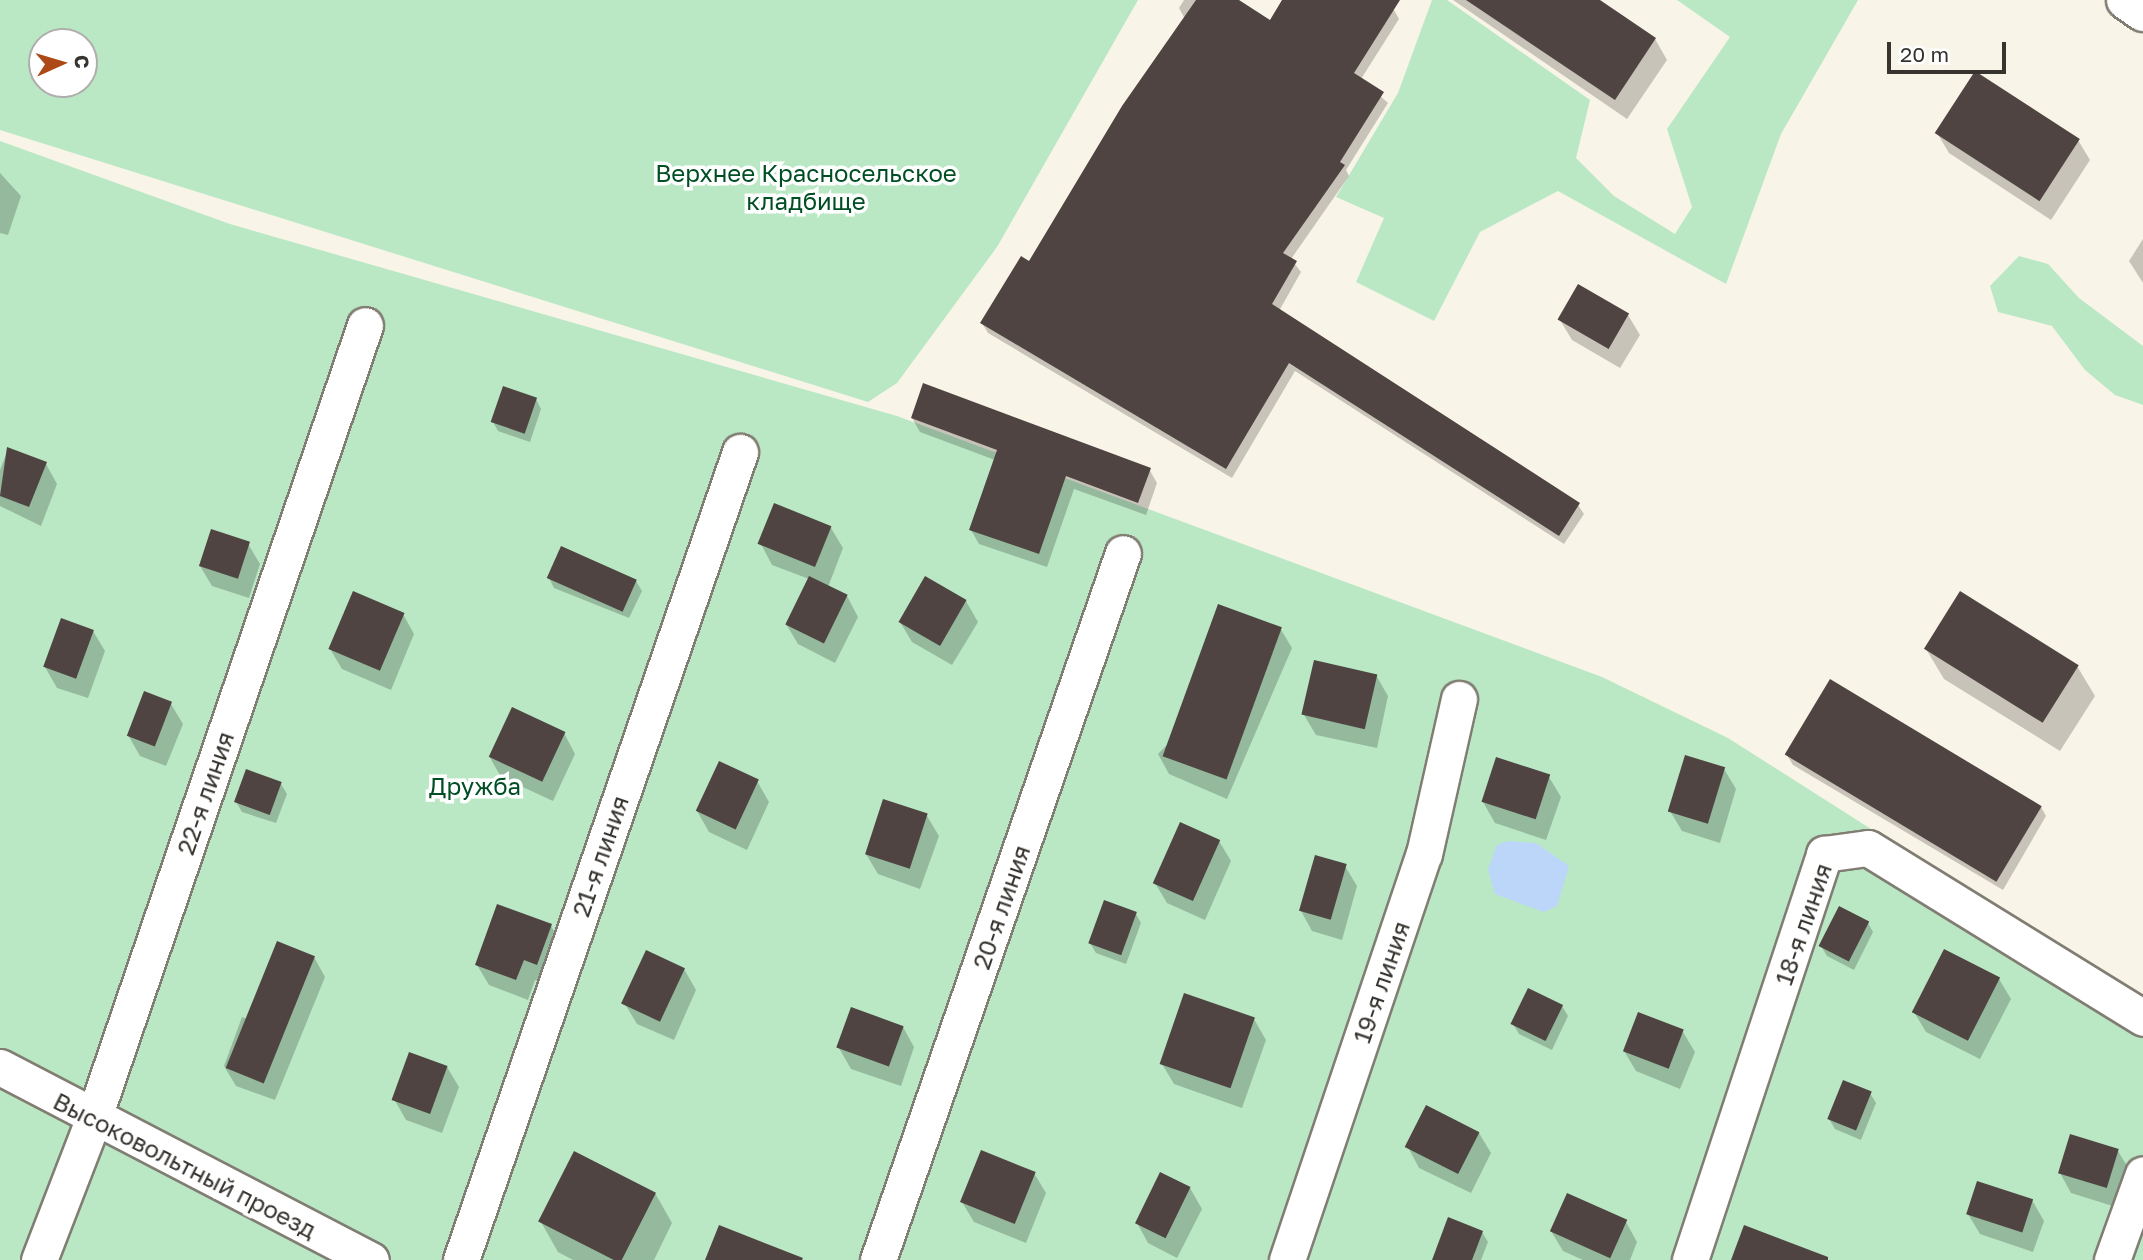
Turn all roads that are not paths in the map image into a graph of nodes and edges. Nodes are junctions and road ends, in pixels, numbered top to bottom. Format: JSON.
{"nodes":[{"id":1,"x":2126,"y":0,"type":"edge"},
{"id":2,"x":2143,"y":12,"type":"edge"},
{"id":3,"x":365,"y":325,"type":"dead end"},
{"id":4,"x":740,"y":452,"type":"dead end"},
{"id":5,"x":1123,"y":553,"type":"dead end"},
{"id":6,"x":1459,"y":699,"type":"dead end"},
{"id":7,"x":2143,"y":1018,"type":"edge"},
{"id":8,"x":0,"y":1067,"type":"edge"},
{"id":9,"x":93,"y":1120,"type":"junction"},
{"id":10,"x":2143,"y":1174,"type":"edge"},
{"id":11,"x":39,"y":1260,"type":"edge"},
{"id":12,"x":371,"y":1260,"type":"edge"},
{"id":13,"x":461,"y":1260,"type":"edge"},
{"id":14,"x":878,"y":1260,"type":"edge"},
{"id":15,"x":1287,"y":1260,"type":"edge"},
{"id":16,"x":1690,"y":1260,"type":"edge"},
{"id":17,"x":2112,"y":1260,"type":"edge"}],
"edges":[{"from":1,"to":2,"type":"main road"},
{"from":3,"to":9,"type":"street","name":"22-я линия"},
{"from":4,"to":13,"type":"street","name":"21-я линия"},
{"from":5,"to":14,"type":"street","name":"20-я линия"},
{"from":6,"to":15,"type":"street","name":"19-я линия"},
{"from":7,"to":16,"type":"street","name":"18-я линия"},
{"from":8,"to":9,"type":"street","name":"Высоковольтный проезд"},
{"from":9,"to":11,"type":"street","name":"22-я линия"},
{"from":9,"to":12,"type":"street","name":"Высоковольтный проезд"},
{"from":10,"to":17,"type":"street"}]}
